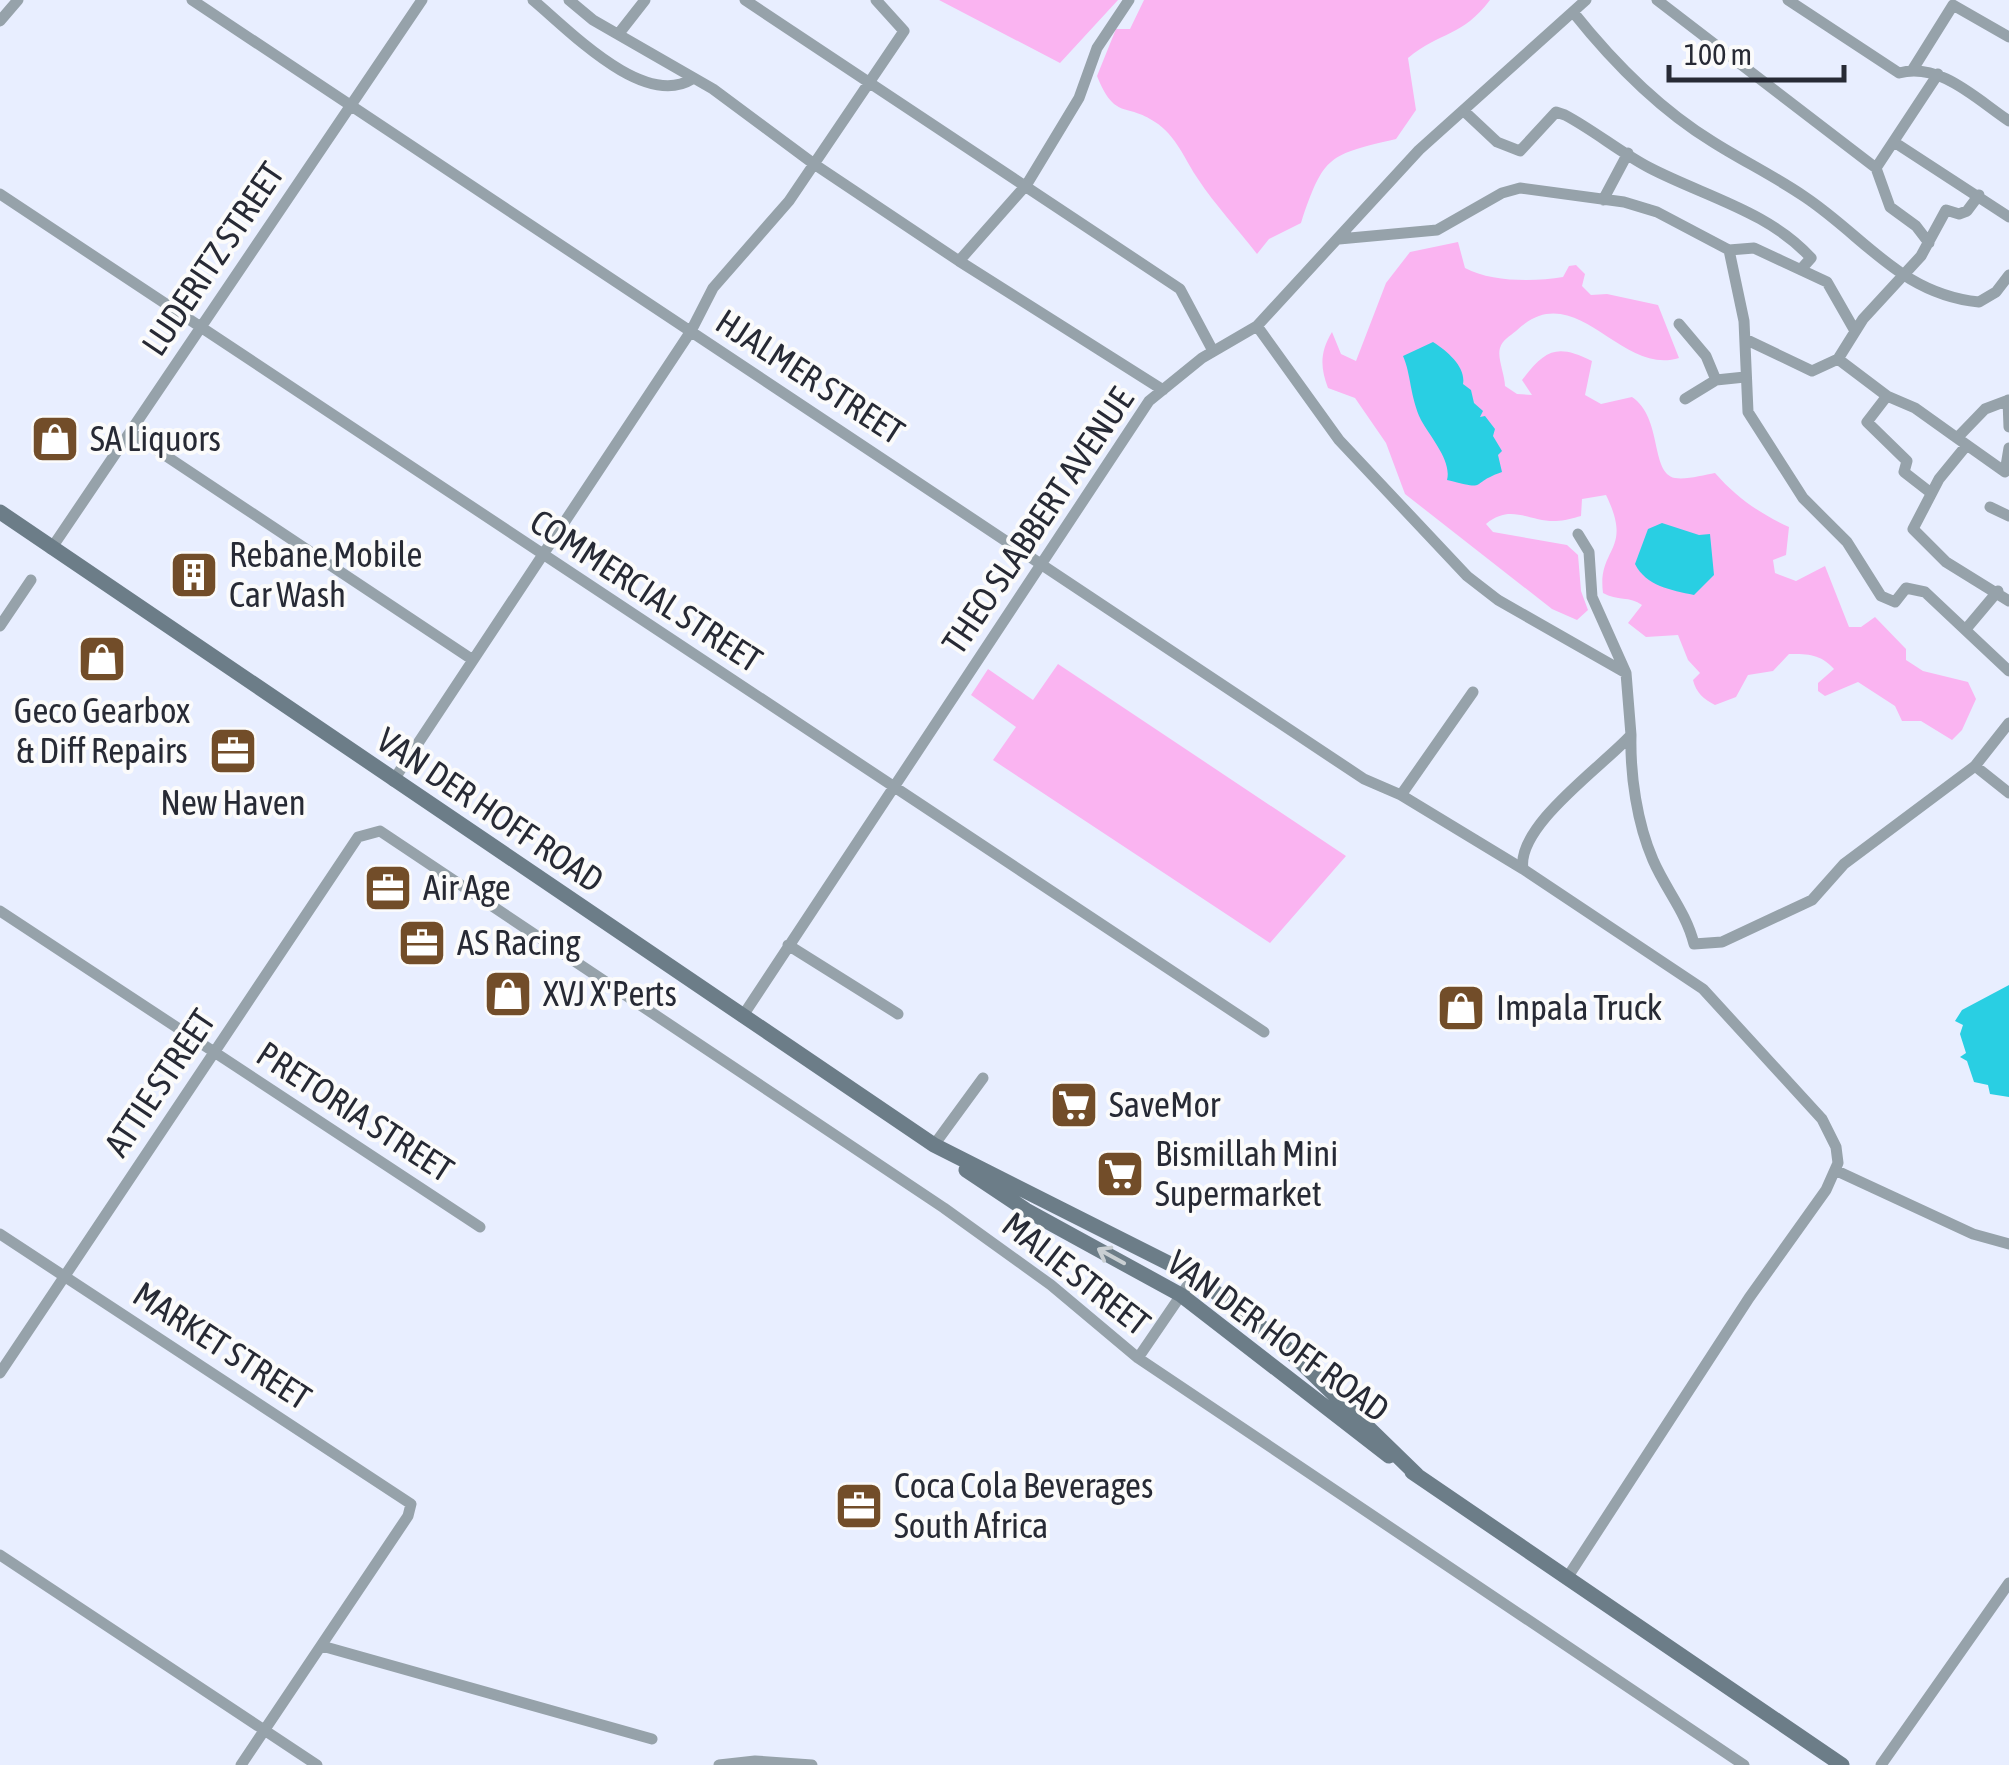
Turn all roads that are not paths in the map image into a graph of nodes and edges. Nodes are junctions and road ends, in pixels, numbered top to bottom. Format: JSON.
{"nodes":[{"id":1,"x":18,"y":0,"type":"edge"},
{"id":2,"x":192,"y":0,"type":"edge"},
{"id":3,"x":422,"y":0,"type":"edge"},
{"id":4,"x":533,"y":0,"type":"edge"},
{"id":5,"x":569,"y":0,"type":"edge"},
{"id":6,"x":644,"y":0,"type":"edge"},
{"id":7,"x":745,"y":0,"type":"edge"},
{"id":8,"x":876,"y":0,"type":"edge"},
{"id":9,"x":1129,"y":0,"type":"edge"},
{"id":10,"x":1586,"y":0,"type":"edge"},
{"id":11,"x":1657,"y":0,"type":"edge"},
{"id":12,"x":1788,"y":0,"type":"edge"},
{"id":13,"x":1952,"y":2,"type":"edge"},
{"id":14,"x":1573,"y":12,"type":"junction"},
{"id":15,"x":557,"y":20,"type":"junction"},
{"id":16,"x":593,"y":20,"type":"junction"},
{"id":17,"x":0,"y":21,"type":"edge"},
{"id":18,"x":620,"y":32,"type":"junction"},
{"id":19,"x":2009,"y":37,"type":"edge"},
{"id":20,"x":1913,"y":69,"type":"junction"},
{"id":21,"x":1938,"y":74,"type":"junction"},
{"id":22,"x":692,"y":79,"type":"junction"},
{"id":23,"x":870,"y":86,"type":"junction"},
{"id":24,"x":350,"y":106,"type":"junction"},
{"id":25,"x":1465,"y":112,"type":"junction"},
{"id":26,"x":2009,"y":120,"type":"edge"},
{"id":27,"x":1894,"y":142,"type":"junction"},
{"id":28,"x":1628,"y":154,"type":"junction"},
{"id":29,"x":814,"y":164,"type":"junction"},
{"id":30,"x":1876,"y":168,"type":"junction"},
{"id":31,"x":1027,"y":184,"type":"junction"},
{"id":32,"x":0,"y":194,"type":"edge"},
{"id":33,"x":1979,"y":195,"type":"junction"},
{"id":34,"x":1603,"y":200,"type":"junction"},
{"id":35,"x":2009,"y":217,"type":"edge"},
{"id":36,"x":1340,"y":239,"type":"junction"},
{"id":37,"x":1930,"y":244,"type":"junction"},
{"id":38,"x":1729,"y":250,"type":"junction"},
{"id":39,"x":959,"y":261,"type":"junction"},
{"id":40,"x":1803,"y":268,"type":"junction"},
{"id":41,"x":1900,"y":275,"type":"junction"},
{"id":42,"x":2009,"y":275,"type":"edge"},
{"id":43,"x":1679,"y":324,"type":"dead end"},
{"id":44,"x":1257,"y":326,"type":"junction"},
{"id":45,"x":200,"y":328,"type":"junction"},
{"id":46,"x":690,"y":331,"type":"junction"},
{"id":47,"x":1855,"y":331,"type":"junction"},
{"id":48,"x":1745,"y":339,"type":"junction"},
{"id":49,"x":1213,"y":351,"type":"junction"},
{"id":50,"x":1838,"y":359,"type":"junction"},
{"id":51,"x":1745,"y":378,"type":"junction"},
{"id":52,"x":1716,"y":380,"type":"junction"},
{"id":53,"x":1163,"y":390,"type":"junction"},
{"id":54,"x":1886,"y":396,"type":"junction"},
{"id":55,"x":1685,"y":399,"type":"dead end"},
{"id":56,"x":2009,"y":400,"type":"edge"},
{"id":57,"x":2009,"y":427,"type":"edge"},
{"id":58,"x":130,"y":432,"type":"junction"},
{"id":59,"x":1962,"y":442,"type":"junction"},
{"id":60,"x":2009,"y":448,"type":"edge"},
{"id":61,"x":2007,"y":475,"type":"edge"},
{"id":62,"x":1931,"y":493,"type":"junction"},
{"id":63,"x":1990,"y":507,"type":"dead end"},
{"id":64,"x":0,"y":512,"type":"edge"},
{"id":65,"x":2009,"y":516,"type":"edge"},
{"id":66,"x":1578,"y":534,"type":"dead end"},
{"id":67,"x":51,"y":549,"type":"junction"},
{"id":68,"x":542,"y":556,"type":"junction"},
{"id":69,"x":1040,"y":561,"type":"junction"},
{"id":70,"x":31,"y":580,"type":"dead end"},
{"id":71,"x":1998,"y":591,"type":"junction"},
{"id":72,"x":2009,"y":601,"type":"edge"},
{"id":73,"x":0,"y":626,"type":"edge"},
{"id":74,"x":1966,"y":629,"type":"junction"},
{"id":75,"x":473,"y":660,"type":"junction"},
{"id":76,"x":2009,"y":671,"type":"edge"},
{"id":77,"x":1626,"y":673,"type":"junction"},
{"id":78,"x":1474,"y":692,"type":"dead end"},
{"id":79,"x":2009,"y":723,"type":"edge"},
{"id":80,"x":1631,"y":736,"type":"junction"},
{"id":81,"x":1975,"y":766,"type":"junction"},
{"id":82,"x":393,"y":780,"type":"junction"},
{"id":83,"x":892,"y":785,"type":"junction"},
{"id":84,"x":2009,"y":793,"type":"edge"},
{"id":85,"x":1401,"y":795,"type":"junction"},
{"id":86,"x":372,"y":830,"type":"joint"},
{"id":87,"x":1523,"y":868,"type":"junction"},
{"id":88,"x":0,"y":911,"type":"edge"},
{"id":89,"x":788,"y":945,"type":"junction"},
{"id":90,"x":898,"y":1014,"type":"dead end"},
{"id":91,"x":742,"y":1017,"type":"junction"},
{"id":92,"x":1264,"y":1032,"type":"dead end"},
{"id":93,"x":213,"y":1052,"type":"junction"},
{"id":94,"x":984,"y":1078,"type":"dead end"},
{"id":95,"x":941,"y":1150,"type":"junction"},
{"id":96,"x":1837,"y":1171,"type":"junction"},
{"id":97,"x":480,"y":1227,"type":"dead end"},
{"id":98,"x":0,"y":1234,"type":"edge"},
{"id":99,"x":2009,"y":1244,"type":"edge"},
{"id":100,"x":1194,"y":1276,"type":"junction"},
{"id":101,"x":65,"y":1277,"type":"junction"},
{"id":102,"x":1181,"y":1296,"type":"junction"},
{"id":103,"x":1138,"y":1358,"type":"junction"},
{"id":104,"x":0,"y":1373,"type":"edge"},
{"id":105,"x":1417,"y":1475,"type":"junction"},
{"id":106,"x":0,"y":1555,"type":"edge"},
{"id":107,"x":1567,"y":1578,"type":"junction"},
{"id":108,"x":2009,"y":1583,"type":"edge"},
{"id":109,"x":322,"y":1646,"type":"junction"},
{"id":110,"x":265,"y":1730,"type":"junction"},
{"id":111,"x":652,"y":1739,"type":"dead end"},
{"id":112,"x":242,"y":1765,"type":"edge"},
{"id":113,"x":317,"y":1765,"type":"edge"},
{"id":114,"x":719,"y":1765,"type":"edge"},
{"id":115,"x":812,"y":1765,"type":"edge"},
{"id":116,"x":1744,"y":1765,"type":"edge"},
{"id":117,"x":1842,"y":1765,"type":"edge"},
{"id":118,"x":1882,"y":1765,"type":"edge"}],
"edges":[{"from":1,"to":17,"type":"street"},
{"from":2,"to":24,"type":"street","name":"HJALMER STREET"},
{"from":3,"to":24,"type":"street","name":"LUDERITZ STREET"},
{"from":4,"to":15,"type":"street"},
{"from":5,"to":16,"type":"street"},
{"from":6,"to":18,"type":"street"},
{"from":7,"to":23,"type":"street"},
{"from":8,"to":23,"type":"street"},
{"from":9,"to":31,"type":"street"},
{"from":10,"to":14,"type":"street","name":"THEO SLABBERT AVENUE"},
{"from":11,"to":30,"type":"street"},
{"from":12,"to":20,"type":"street"},
{"from":13,"to":19,"type":"street"},
{"from":13,"to":20,"type":"street"},
{"from":14,"to":25,"type":"street","name":"THEO SLABBERT AVENUE"},
{"from":14,"to":41,"type":"street"},
{"from":15,"to":16,"type":"street"},
{"from":15,"to":22,"type":"street"},
{"from":16,"to":18,"type":"street"},
{"from":18,"to":22,"type":"street"},
{"from":20,"to":21,"type":"street"},
{"from":21,"to":26,"type":"street"},
{"from":21,"to":27,"type":"street"},
{"from":22,"to":29,"type":"street"},
{"from":23,"to":29,"type":"street"},
{"from":23,"to":31,"type":"street"},
{"from":24,"to":45,"type":"street","name":"LUDERITZ STREET"},
{"from":24,"to":46,"type":"street","name":"HJALMER STREET"},
{"from":25,"to":28,"type":"street"},
{"from":25,"to":36,"type":"street","name":"THEO SLABBERT AVENUE"},
{"from":27,"to":30,"type":"street"},
{"from":27,"to":33,"type":"street"},
{"from":28,"to":34,"type":"street"},
{"from":28,"to":40,"type":"street"},
{"from":29,"to":39,"type":"street"},
{"from":29,"to":46,"type":"street"},
{"from":30,"to":37,"type":"street"},
{"from":31,"to":39,"type":"street"},
{"from":31,"to":49,"type":"street"},
{"from":32,"to":45,"type":"street","name":"COMMERCIAL STREET"},
{"from":33,"to":35,"type":"street"},
{"from":33,"to":37,"type":"street"},
{"from":34,"to":36,"type":"street"},
{"from":34,"to":38,"type":"street"},
{"from":36,"to":44,"type":"street","name":"THEO SLABBERT AVENUE"},
{"from":37,"to":41,"type":"street"},
{"from":38,"to":40,"type":"street"},
{"from":38,"to":48,"type":"street"},
{"from":39,"to":53,"type":"street"},
{"from":40,"to":47,"type":"street"},
{"from":41,"to":42,"type":"street"},
{"from":41,"to":47,"type":"street"},
{"from":43,"to":52,"type":"street"},
{"from":44,"to":49,"type":"street","name":"THEO SLABBERT AVENUE"},
{"from":44,"to":77,"type":"street"},
{"from":45,"to":58,"type":"street","name":"LUDERITZ STREET"},
{"from":45,"to":68,"type":"street","name":"COMMERCIAL STREET"},
{"from":46,"to":68,"type":"street"},
{"from":46,"to":69,"type":"street","name":"HJALMER STREET"},
{"from":47,"to":50,"type":"street"},
{"from":48,"to":50,"type":"street"},
{"from":48,"to":51,"type":"street"},
{"from":49,"to":53,"type":"street","name":"THEO SLABBERT AVENUE"},
{"from":50,"to":54,"type":"street"},
{"from":51,"to":52,"type":"street"},
{"from":51,"to":74,"type":"street"},
{"from":52,"to":55,"type":"street"},
{"from":53,"to":69,"type":"street","name":"THEO SLABBERT AVENUE"},
{"from":54,"to":59,"type":"street"},
{"from":54,"to":62,"type":"street"},
{"from":56,"to":57,"type":"street"},
{"from":56,"to":59,"type":"street"},
{"from":58,"to":67,"type":"street","name":"LUDERITZ STREET"},
{"from":58,"to":75,"type":"street"},
{"from":59,"to":61,"type":"street"},
{"from":59,"to":62,"type":"street"},
{"from":60,"to":61,"type":"street"},
{"from":62,"to":71,"type":"street"},
{"from":63,"to":65,"type":"street"},
{"from":64,"to":67,"type":"main road","name":"VAN DER HOFF ROAD"},
{"from":66,"to":77,"type":"street"},
{"from":67,"to":82,"type":"main road","name":"VAN DER HOFF ROAD"},
{"from":68,"to":75,"type":"street"},
{"from":68,"to":83,"type":"street","name":"COMMERCIAL STREET"},
{"from":69,"to":83,"type":"street","name":"THEO SLABBERT AVENUE"},
{"from":69,"to":85,"type":"street","name":"HJALMER STREET"},
{"from":70,"to":73,"type":"street"},
{"from":71,"to":72,"type":"street"},
{"from":71,"to":74,"type":"street"},
{"from":74,"to":76,"type":"street"},
{"from":75,"to":82,"type":"street"},
{"from":77,"to":80,"type":"street"},
{"from":78,"to":85,"type":"street"},
{"from":79,"to":81,"type":"street"},
{"from":80,"to":81,"type":"street"},
{"from":80,"to":87,"type":"street"},
{"from":81,"to":84,"type":"street"},
{"from":82,"to":91,"type":"main road","name":"VAN DER HOFF ROAD"},
{"from":83,"to":89,"type":"street","name":"THEO SLABBERT AVENUE"},
{"from":83,"to":92,"type":"street","name":"COMMERCIAL STREET"},
{"from":85,"to":87,"type":"street","name":"HJALMER STREET"},
{"from":86,"to":93,"type":"street","name":"ATTIE STREET"},
{"from":86,"to":103,"type":"street","name":"MALIE STREET"},
{"from":87,"to":96,"type":"street","name":"HJALMER STREET"},
{"from":88,"to":93,"type":"street","name":"PRETORIA STREET"},
{"from":89,"to":90,"type":"street"},
{"from":89,"to":91,"type":"street","name":"THEO SLABBERT AVENUE"},
{"from":91,"to":95,"type":"main road","name":"VAN DER HOFF ROAD"},
{"from":93,"to":97,"type":"street","name":"PRETORIA STREET"},
{"from":93,"to":101,"type":"street","name":"ATTIE STREET"},
{"from":94,"to":95,"type":"street"},
{"from":95,"to":100,"type":"main road","name":"VAN DER HOFF ROAD"},
{"from":102,"to":95,"type":"main road","name":"VAN DER HOFF ROAD","one_way":true},
{"from":96,"to":99,"type":"street"},
{"from":96,"to":107,"type":"street"},
{"from":98,"to":101,"type":"street","name":"MARKET STREET"},
{"from":100,"to":102,"type":"street"},
{"from":100,"to":105,"type":"main road","name":"VAN DER HOFF ROAD"},
{"from":101,"to":104,"type":"street","name":"ATTIE STREET"},
{"from":101,"to":109,"type":"street","name":"MARKET STREET"},
{"from":102,"to":103,"type":"street"},
{"from":102,"to":105,"type":"main road","name":"VAN DER HOFF ROAD"},
{"from":103,"to":116,"type":"street","name":"MALIE STREET"},
{"from":105,"to":107,"type":"main road","name":"VAN DER HOFF ROAD"},
{"from":106,"to":110,"type":"street"},
{"from":107,"to":117,"type":"main road","name":"VAN DER HOFF ROAD"},
{"from":108,"to":118,"type":"street"},
{"from":109,"to":110,"type":"street"},
{"from":109,"to":111,"type":"street"},
{"from":110,"to":112,"type":"street"},
{"from":110,"to":113,"type":"street"},
{"from":114,"to":115,"type":"street"}]}
